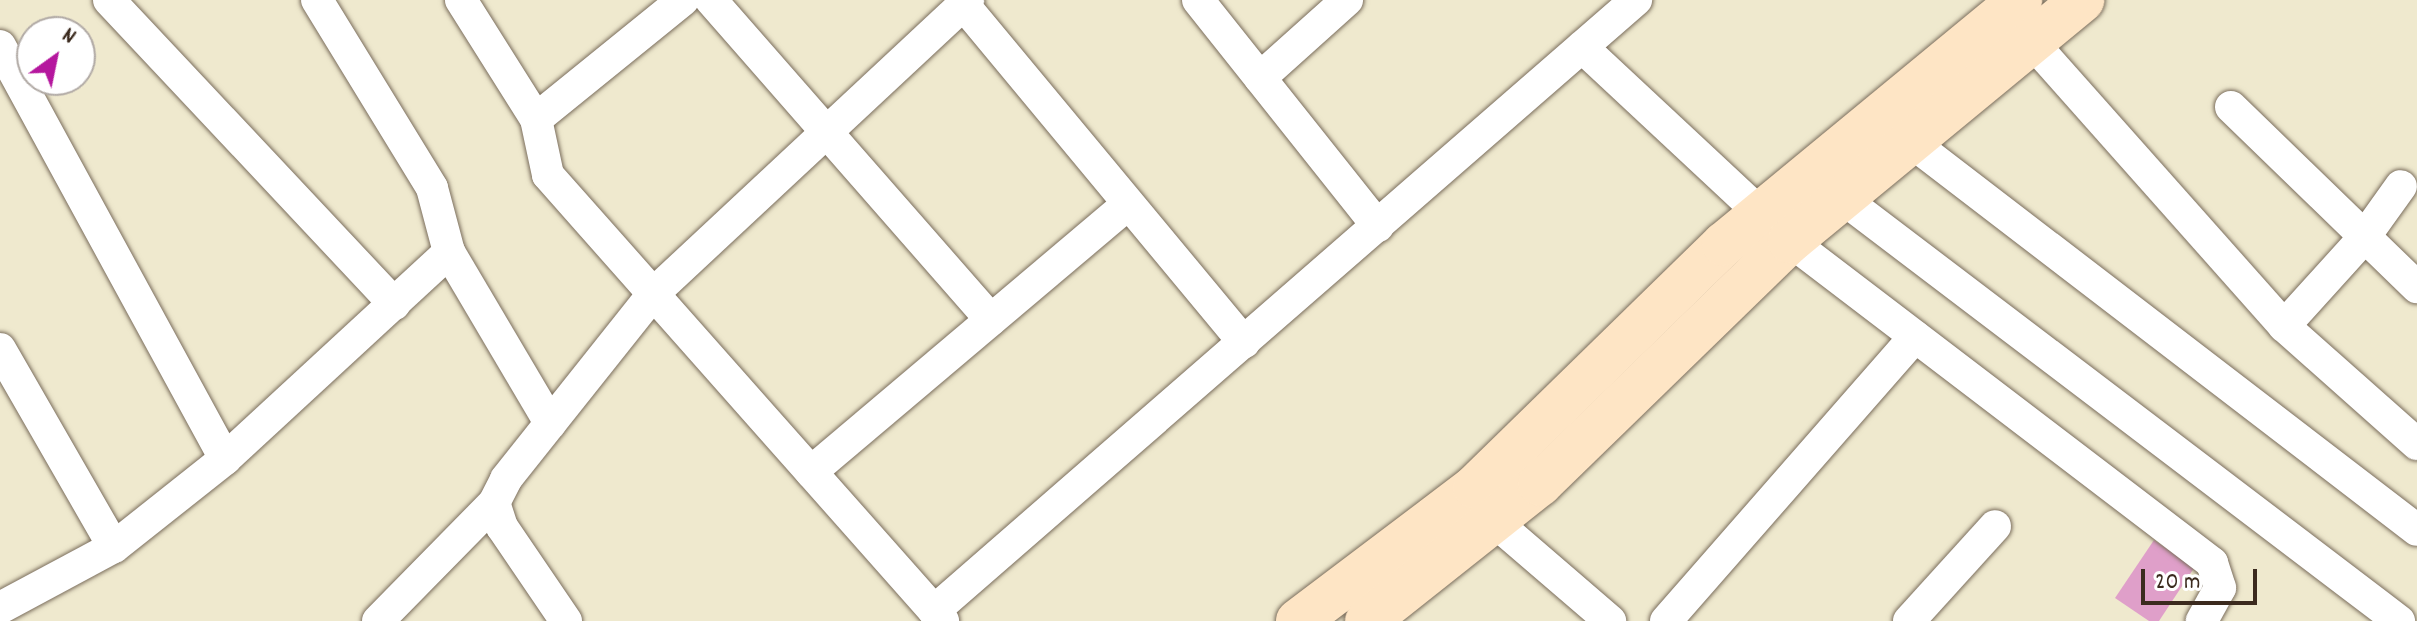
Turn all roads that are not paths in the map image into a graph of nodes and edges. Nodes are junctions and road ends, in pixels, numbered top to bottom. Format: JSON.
{"nodes":[{"id":1,"x":109,"y":0,"type":"edge"},
{"id":2,"x":317,"y":0,"type":"edge"},
{"id":3,"x":461,"y":0,"type":"edge"},
{"id":4,"x":683,"y":0,"type":"edge"},
{"id":5,"x":711,"y":0,"type":"edge"},
{"id":6,"x":1198,"y":0,"type":"edge"},
{"id":7,"x":1347,"y":0,"type":"edge"},
{"id":8,"x":1636,"y":0,"type":"edge"},
{"id":9,"x":2020,"y":0,"type":"edge"},
{"id":10,"x":965,"y":2,"type":"edge"},
{"id":11,"x":2073,"y":2,"type":"edge"},
{"id":12,"x":2032,"y":42,"type":"junction"},
{"id":13,"x":0,"y":46,"type":"edge"},
{"id":14,"x":1582,"y":47,"type":"junction"},
{"id":15,"x":1260,"y":78,"type":"junction"},
{"id":16,"x":2231,"y":107,"type":"dead end"},
{"id":17,"x":1879,"y":115,"type":"junction"},
{"id":18,"x":536,"y":119,"type":"junction"},
{"id":19,"x":825,"y":133,"type":"junction"},
{"id":20,"x":1910,"y":144,"type":"junction"},
{"id":21,"x":1809,"y":173,"type":"junction"},
{"id":22,"x":2401,"y":186,"type":"dead end"},
{"id":23,"x":1843,"y":200,"type":"junction"},
{"id":24,"x":1128,"y":204,"type":"junction"},
{"id":25,"x":1378,"y":226,"type":"junction"},
{"id":26,"x":1775,"y":228,"type":"junction"},
{"id":27,"x":2363,"y":239,"type":"junction"},
{"id":28,"x":449,"y":252,"type":"junction"},
{"id":29,"x":2417,"y":287,"type":"edge"},
{"id":30,"x":653,"y":294,"type":"junction"},
{"id":31,"x":394,"y":304,"type":"junction"},
{"id":32,"x":991,"y":320,"type":"junction"},
{"id":33,"x":2284,"y":326,"type":"junction"},
{"id":34,"x":1915,"y":337,"type":"junction"},
{"id":35,"x":1244,"y":343,"type":"junction"},
{"id":36,"x":0,"y":349,"type":"edge"},
{"id":37,"x":550,"y":423,"type":"junction"},
{"id":38,"x":2417,"y":444,"type":"edge"},
{"id":39,"x":1510,"y":453,"type":"junction"},
{"id":40,"x":225,"y":459,"type":"junction"},
{"id":41,"x":811,"y":472,"type":"junction"},
{"id":42,"x":1540,"y":484,"type":"junction"},
{"id":43,"x":494,"y":503,"type":"junction"},
{"id":44,"x":1495,"y":522,"type":"junction"},
{"id":45,"x":1995,"y":526,"type":"dead end"},
{"id":46,"x":2417,"y":530,"type":"edge"},
{"id":47,"x":114,"y":547,"type":"junction"},
{"id":48,"x":0,"y":608,"type":"edge"},
{"id":49,"x":939,"y":616,"type":"edge"},
{"id":50,"x":378,"y":621,"type":"edge"},
{"id":51,"x":566,"y":621,"type":"edge"},
{"id":52,"x":1298,"y":621,"type":"edge"},
{"id":53,"x":1367,"y":621,"type":"edge"},
{"id":54,"x":1610,"y":621,"type":"edge"},
{"id":55,"x":1666,"y":621,"type":"edge"},
{"id":56,"x":1909,"y":621,"type":"edge"},
{"id":57,"x":2202,"y":621,"type":"edge"},
{"id":58,"x":2399,"y":621,"type":"edge"}],
"edges":[{"from":1,"to":31,"type":"street"},
{"from":2,"to":28,"type":"street"},
{"from":3,"to":18,"type":"street"},
{"from":4,"to":18,"type":"street"},
{"from":5,"to":19,"type":"street"},
{"from":6,"to":15,"type":"street"},
{"from":7,"to":15,"type":"street"},
{"from":8,"to":14,"type":"street"},
{"from":9,"to":17,"type":"main road"},
{"from":10,"to":19,"type":"street"},
{"from":10,"to":24,"type":"street"},
{"from":11,"to":12,"type":"main road"},
{"from":12,"to":20,"type":"main road"},
{"from":12,"to":33,"type":"street"},
{"from":13,"to":40,"type":"street"},
{"from":14,"to":25,"type":"street"},
{"from":14,"to":26,"type":"street"},
{"from":15,"to":25,"type":"street"},
{"from":16,"to":27,"type":"street"},
{"from":17,"to":20,"type":"street"},
{"from":17,"to":21,"type":"main road"},
{"from":18,"to":30,"type":"street"},
{"from":19,"to":30,"type":"street"},
{"from":19,"to":32,"type":"street"},
{"from":20,"to":23,"type":"main road"},
{"from":20,"to":46,"type":"street"},
{"from":21,"to":23,"type":"street"},
{"from":21,"to":26,"type":"main road"},
{"from":22,"to":27,"type":"street"},
{"from":23,"to":26,"type":"main road"},
{"from":23,"to":58,"type":"street"},
{"from":24,"to":32,"type":"street"},
{"from":24,"to":35,"type":"street"},
{"from":25,"to":35,"type":"street"},
{"from":26,"to":34,"type":"street"},
{"from":26,"to":39,"type":"main road"},
{"from":26,"to":42,"type":"main road"},
{"from":27,"to":29,"type":"street"},
{"from":27,"to":33,"type":"street"},
{"from":28,"to":31,"type":"street"},
{"from":28,"to":37,"type":"street"},
{"from":30,"to":37,"type":"street"},
{"from":30,"to":41,"type":"street"},
{"from":31,"to":40,"type":"street"},
{"from":32,"to":41,"type":"street"},
{"from":33,"to":38,"type":"street"},
{"from":34,"to":55,"type":"street"},
{"from":34,"to":57,"type":"street"},
{"from":35,"to":49,"type":"street"},
{"from":36,"to":47,"type":"street"},
{"from":37,"to":43,"type":"street"},
{"from":39,"to":42,"type":"main road"},
{"from":39,"to":52,"type":"main road"},
{"from":40,"to":47,"type":"street"},
{"from":41,"to":49,"type":"street"},
{"from":42,"to":44,"type":"main road"},
{"from":43,"to":50,"type":"street"},
{"from":43,"to":51,"type":"street"},
{"from":44,"to":53,"type":"main road"},
{"from":44,"to":54,"type":"street"},
{"from":45,"to":56,"type":"street"},
{"from":47,"to":48,"type":"street"}]}
